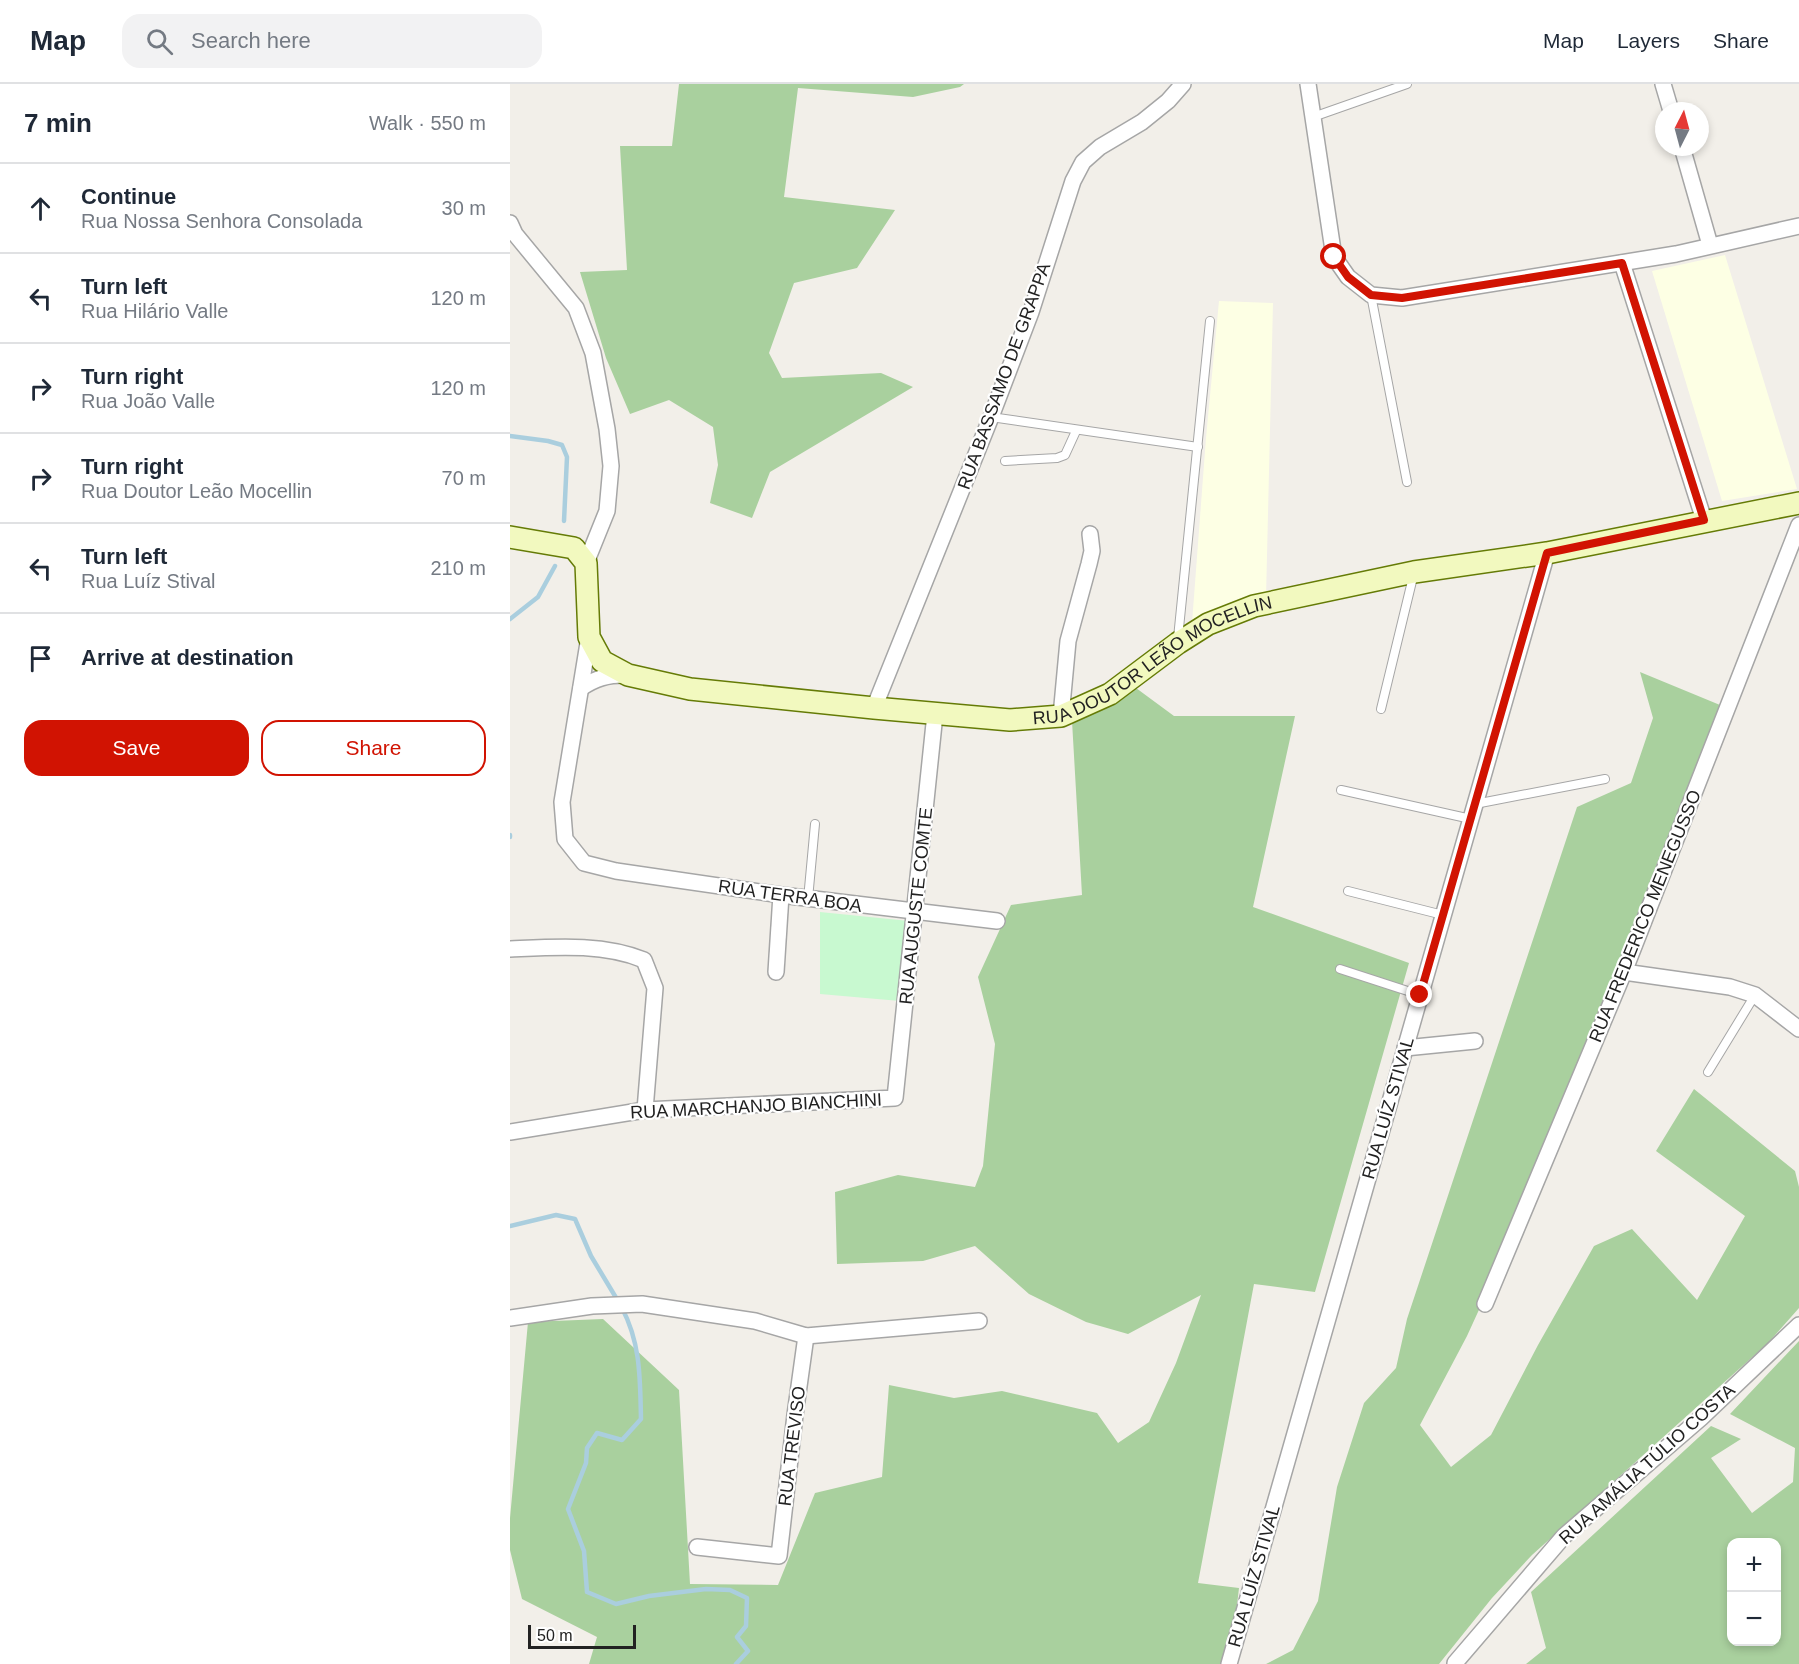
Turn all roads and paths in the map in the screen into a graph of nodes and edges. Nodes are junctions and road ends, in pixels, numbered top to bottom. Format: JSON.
{"nodes":[{"id":1,"x":1183,"y":84,"type":"edge"},
{"id":2,"x":1308,"y":84,"type":"edge"},
{"id":3,"x":1407,"y":84,"type":"edge"},
{"id":4,"x":1663,"y":84,"type":"edge"},
{"id":5,"x":1668,"y":102,"type":"edge"},
{"id":6,"x":1313,"y":117,"type":"junction"},
{"id":7,"x":1685,"y":156,"type":"edge"},
{"id":8,"x":510,"y":223,"type":"edge"},
{"id":9,"x":1799,"y":226,"type":"edge"},
{"id":10,"x":1710,"y":245,"type":"junction"},
{"id":11,"x":1622,"y":263,"type":"junction"},
{"id":12,"x":1371,"y":295,"type":"junction"},
{"id":13,"x":1210,"y":321,"type":"dead end"},
{"id":14,"x":991,"y":417,"type":"junction"},
{"id":15,"x":1076,"y":431,"type":"junction"},
{"id":16,"x":1198,"y":447,"type":"junction"},
{"id":17,"x":1005,"y":461,"type":"dead end"},
{"id":18,"x":1407,"y":482,"type":"dead end"},
{"id":19,"x":1799,"y":503,"type":"edge"},
{"id":20,"x":1704,"y":520,"type":"junction"},
{"id":21,"x":1799,"y":525,"type":"edge"},
{"id":22,"x":1090,"y":534,"type":"dead end"},
{"id":23,"x":510,"y":537,"type":"edge"},
{"id":24,"x":1547,"y":553,"type":"junction"},
{"id":25,"x":586,"y":563,"type":"junction"},
{"id":26,"x":1414,"y":572,"type":"junction"},
{"id":27,"x":589,"y":637,"type":"junction"},
{"id":28,"x":1178,"y":642,"type":"junction"},
{"id":29,"x":628,"y":675,"type":"junction"},
{"id":30,"x":581,"y":688,"type":"junction"},
{"id":31,"x":874,"y":708,"type":"junction"},
{"id":32,"x":1381,"y":709,"type":"dead end"},
{"id":33,"x":935,"y":714,"type":"junction"},
{"id":34,"x":1061,"y":716,"type":"junction"},
{"id":35,"x":1605,"y":779,"type":"dead end"},
{"id":36,"x":1341,"y":790,"type":"dead end"},
{"id":37,"x":1473,"y":812,"type":"junction"},
{"id":38,"x":815,"y":824,"type":"dead end"},
{"id":39,"x":1348,"y":891,"type":"dead end"},
{"id":40,"x":780,"y":895,"type":"junction"},
{"id":41,"x":808,"y":899,"type":"junction"},
{"id":42,"x":915,"y":912,"type":"junction"},
{"id":43,"x":1443,"y":915,"type":"junction"},
{"id":44,"x":997,"y":921,"type":"dead end"},
{"id":45,"x":510,"y":949,"type":"edge"},
{"id":46,"x":1340,"y":969,"type":"dead end"},
{"id":47,"x":776,"y":972,"type":"dead end"},
{"id":48,"x":1624,"y":972,"type":"junction"},
{"id":49,"x":1420,"y":995,"type":"junction"},
{"id":50,"x":1755,"y":995,"type":"junction"},
{"id":51,"x":1799,"y":1029,"type":"edge"},
{"id":52,"x":1475,"y":1041,"type":"dead end"},
{"id":53,"x":1405,"y":1048,"type":"junction"},
{"id":54,"x":1708,"y":1072,"type":"dead end"},
{"id":55,"x":895,"y":1098,"type":"joint"},
{"id":56,"x":645,"y":1110,"type":"junction"},
{"id":57,"x":510,"y":1132,"type":"edge"},
{"id":58,"x":1485,"y":1304,"type":"dead end"},
{"id":59,"x":510,"y":1318,"type":"edge"},
{"id":60,"x":978,"y":1321,"type":"dead end"},
{"id":61,"x":1799,"y":1325,"type":"edge"},
{"id":62,"x":806,"y":1336,"type":"junction"},
{"id":63,"x":697,"y":1547,"type":"dead end"},
{"id":64,"x":1455,"y":1663,"type":"edge"},
{"id":65,"x":1229,"y":1664,"type":"edge"}],
"edges":[{"from":1,"to":14,"type":"street","name":"RUA BASSAMO DE GRAPPA"},
{"from":2,"to":6,"type":"street"},
{"from":3,"to":6,"type":"lane"},
{"from":4,"to":5,"type":"street"},
{"from":6,"to":12,"type":"street"},
{"from":7,"to":10,"type":"street"},
{"from":8,"to":25,"type":"street"},
{"from":9,"to":10,"type":"street"},
{"from":10,"to":11,"type":"street"},
{"from":11,"to":12,"type":"street"},
{"from":11,"to":20,"type":"street"},
{"from":12,"to":18,"type":"lane"},
{"from":13,"to":16,"type":"lane"},
{"from":14,"to":15,"type":"lane"},
{"from":14,"to":31,"type":"street","name":"RUA BASSAMO DE GRAPPA"},
{"from":15,"to":16,"type":"lane"},
{"from":15,"to":17,"type":"lane"},
{"from":16,"to":28,"type":"lane"},
{"from":19,"to":20,"type":"street","name":"RUA DOUTOR LEÃO MOCELLIN"},
{"from":20,"to":24,"type":"street","name":"RUA DOUTOR LEÃO MOCELLIN"},
{"from":21,"to":48,"type":"street","name":"RUA FREDERICO MENEGUSSO"},
{"from":22,"to":34,"type":"street"},
{"from":23,"to":25,"type":"street"},
{"from":24,"to":26,"type":"street","name":"RUA DOUTOR LEÃO MOCELLIN"},
{"from":24,"to":37,"type":"street","name":"RUA LUÍZ STIVAL"},
{"from":25,"to":27,"type":"street","name":"RUA DOUTOR LEÃO MOCELLIN"},
{"from":26,"to":28,"type":"street","name":"RUA DOUTOR LEÃO MOCELLIN"},
{"from":26,"to":32,"type":"lane"},
{"from":27,"to":29,"type":"street","name":"RUA DOUTOR LEÃO MOCELLIN"},
{"from":27,"to":30,"type":"street"},
{"from":28,"to":34,"type":"street","name":"RUA DOUTOR LEÃO MOCELLIN"},
{"from":29,"to":30,"type":"street"},
{"from":29,"to":31,"type":"street","name":"RUA DOUTOR LEÃO MOCELLIN"},
{"from":30,"to":40,"type":"street","name":"RUA TERRA BOA"},
{"from":31,"to":33,"type":"street","name":"RUA DOUTOR LEÃO MOCELLIN"},
{"from":33,"to":34,"type":"street","name":"RUA DOUTOR LEÃO MOCELLIN"},
{"from":33,"to":42,"type":"street","name":"RUA AUGUSTE COMTE"},
{"from":35,"to":37,"type":"lane"},
{"from":36,"to":37,"type":"lane"},
{"from":37,"to":43,"type":"street","name":"RUA LUÍZ STIVAL"},
{"from":38,"to":41,"type":"lane"},
{"from":39,"to":43,"type":"lane"},
{"from":40,"to":41,"type":"street","name":"RUA TERRA BOA"},
{"from":40,"to":47,"type":"street"},
{"from":41,"to":42,"type":"street","name":"RUA TERRA BOA"},
{"from":42,"to":44,"type":"street","name":"RUA TERRA BOA"},
{"from":42,"to":55,"type":"street","name":"RUA AUGUSTE COMTE"},
{"from":43,"to":49,"type":"street","name":"RUA LUÍZ STIVAL"},
{"from":45,"to":56,"type":"street"},
{"from":46,"to":49,"type":"lane"},
{"from":48,"to":50,"type":"street"},
{"from":48,"to":58,"type":"street","name":"RUA FREDERICO MENEGUSSO"},
{"from":49,"to":53,"type":"street","name":"RUA LUÍZ STIVAL"},
{"from":50,"to":51,"type":"street"},
{"from":50,"to":54,"type":"lane"},
{"from":52,"to":53,"type":"street"},
{"from":53,"to":65,"type":"street","name":"RUA LUÍZ STIVAL"},
{"from":55,"to":56,"type":"street","name":"RUA MARCHANJO BIANCHINI"},
{"from":56,"to":57,"type":"street","name":"RUA MARCHANJO BIANCHINI"},
{"from":59,"to":62,"type":"street"},
{"from":60,"to":62,"type":"street"},
{"from":61,"to":64,"type":"street","name":"RUA AMÁLIA TÚLIO COSTA"},
{"from":62,"to":63,"type":"street","name":"RUA TREVISO"}]}
